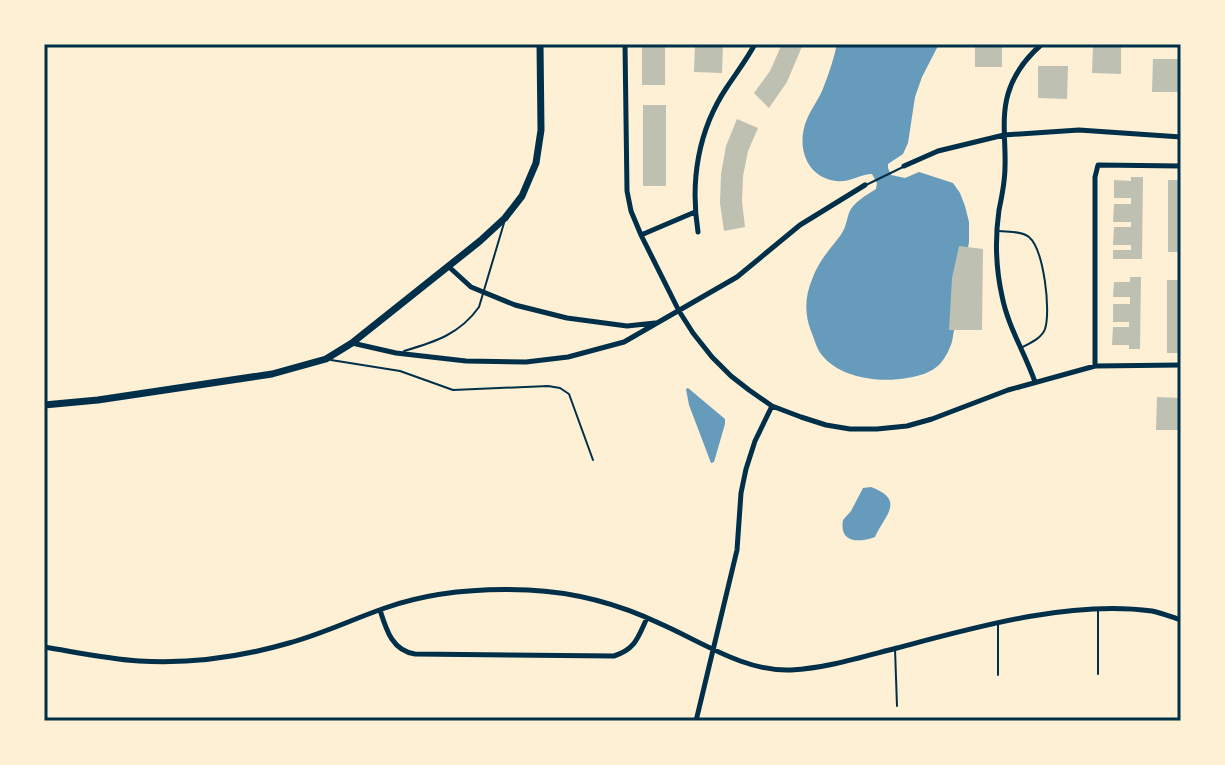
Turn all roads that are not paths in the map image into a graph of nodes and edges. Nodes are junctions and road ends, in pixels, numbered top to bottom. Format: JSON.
{"nodes":[{"id":1,"x":540,"y":44,"type":"edge"},
{"id":2,"x":625,"y":44,"type":"edge"},
{"id":3,"x":755,"y":44,"type":"edge"},
{"id":4,"x":1042,"y":44,"type":"edge"},
{"id":5,"x":1004,"y":135,"type":"junction"},
{"id":6,"x":1181,"y":137,"type":"edge"},
{"id":7,"x":904,"y":166,"type":"joint"},
{"id":8,"x":1181,"y":166,"type":"edge"},
{"id":9,"x":865,"y":185,"type":"joint"},
{"id":10,"x":695,"y":212,"type":"junction"},
{"id":11,"x":505,"y":218,"type":"junction"},
{"id":12,"x":998,"y":231,"type":"junction"},
{"id":13,"x":698,"y":232,"type":"dead end"},
{"id":14,"x":641,"y":235,"type":"junction"},
{"id":15,"x":448,"y":266,"type":"junction"},
{"id":16,"x":483,"y":292,"type":"junction"},
{"id":17,"x":679,"y":311,"type":"junction"},
{"id":18,"x":660,"y":323,"type":"junction"},
{"id":19,"x":352,"y":343,"type":"junction"},
{"id":20,"x":1021,"y":348,"type":"junction"},
{"id":21,"x":396,"y":353,"type":"junction"},
{"id":22,"x":326,"y":359,"type":"junction"},
{"id":23,"x":1181,"y":365,"type":"edge"},
{"id":24,"x":1095,"y":366,"type":"junction"},
{"id":25,"x":1035,"y":382,"type":"junction"},
{"id":26,"x":44,"y":405,"type":"edge"},
{"id":27,"x":772,"y":406,"type":"junction"},
{"id":28,"x":593,"y":460,"type":"dead end"},
{"id":29,"x":380,"y":610,"type":"junction"},
{"id":30,"x":1098,"y":610,"type":"junction"},
{"id":31,"x":647,"y":618,"type":"junction"},
{"id":32,"x":1181,"y":620,"type":"edge"},
{"id":33,"x":998,"y":622,"type":"junction"},
{"id":34,"x":44,"y":647,"type":"edge"},
{"id":35,"x":895,"y":648,"type":"junction"},
{"id":36,"x":714,"y":649,"type":"junction"},
{"id":37,"x":1098,"y":674,"type":"dead end"},
{"id":38,"x":998,"y":675,"type":"dead end"},
{"id":39,"x":897,"y":706,"type":"dead end"},
{"id":40,"x":696,"y":721,"type":"edge"}],
"edges":[{"from":1,"to":11,"type":"main road"},
{"from":2,"to":14,"type":"street"},
{"from":3,"to":10,"type":"street"},
{"from":4,"to":5,"type":"street"},
{"from":5,"to":6,"type":"street"},
{"from":5,"to":7,"type":"street"},
{"from":5,"to":12,"type":"street"},
{"from":7,"to":9,"type":"lane"},
{"from":8,"to":24,"type":"street"},
{"from":9,"to":17,"type":"street"},
{"from":10,"to":13,"type":"street"},
{"from":10,"to":14,"type":"street"},
{"from":11,"to":15,"type":"main road"},
{"from":11,"to":16,"type":"lane"},
{"from":12,"to":20,"type":"street"},
{"from":12,"to":20,"type":"lane"},
{"from":14,"to":17,"type":"street"},
{"from":15,"to":16,"type":"street"},
{"from":15,"to":19,"type":"main road"},
{"from":16,"to":18,"type":"street"},
{"from":16,"to":21,"type":"lane"},
{"from":17,"to":18,"type":"street"},
{"from":17,"to":27,"type":"street"},
{"from":18,"to":21,"type":"street"},
{"from":19,"to":21,"type":"street"},
{"from":19,"to":22,"type":"main road"},
{"from":20,"to":25,"type":"street"},
{"from":22,"to":26,"type":"main road"},
{"from":22,"to":28,"type":"lane"},
{"from":23,"to":24,"type":"street"},
{"from":24,"to":25,"type":"street"},
{"from":25,"to":27,"type":"street"},
{"from":27,"to":36,"type":"street"},
{"from":29,"to":31,"type":"street"},
{"from":29,"to":31,"type":"street"},
{"from":29,"to":34,"type":"street"},
{"from":30,"to":32,"type":"street"},
{"from":30,"to":33,"type":"street"},
{"from":30,"to":37,"type":"lane"},
{"from":31,"to":36,"type":"street"},
{"from":33,"to":35,"type":"street"},
{"from":33,"to":38,"type":"lane"},
{"from":35,"to":36,"type":"street"},
{"from":35,"to":39,"type":"lane"},
{"from":36,"to":40,"type":"street"}]}
